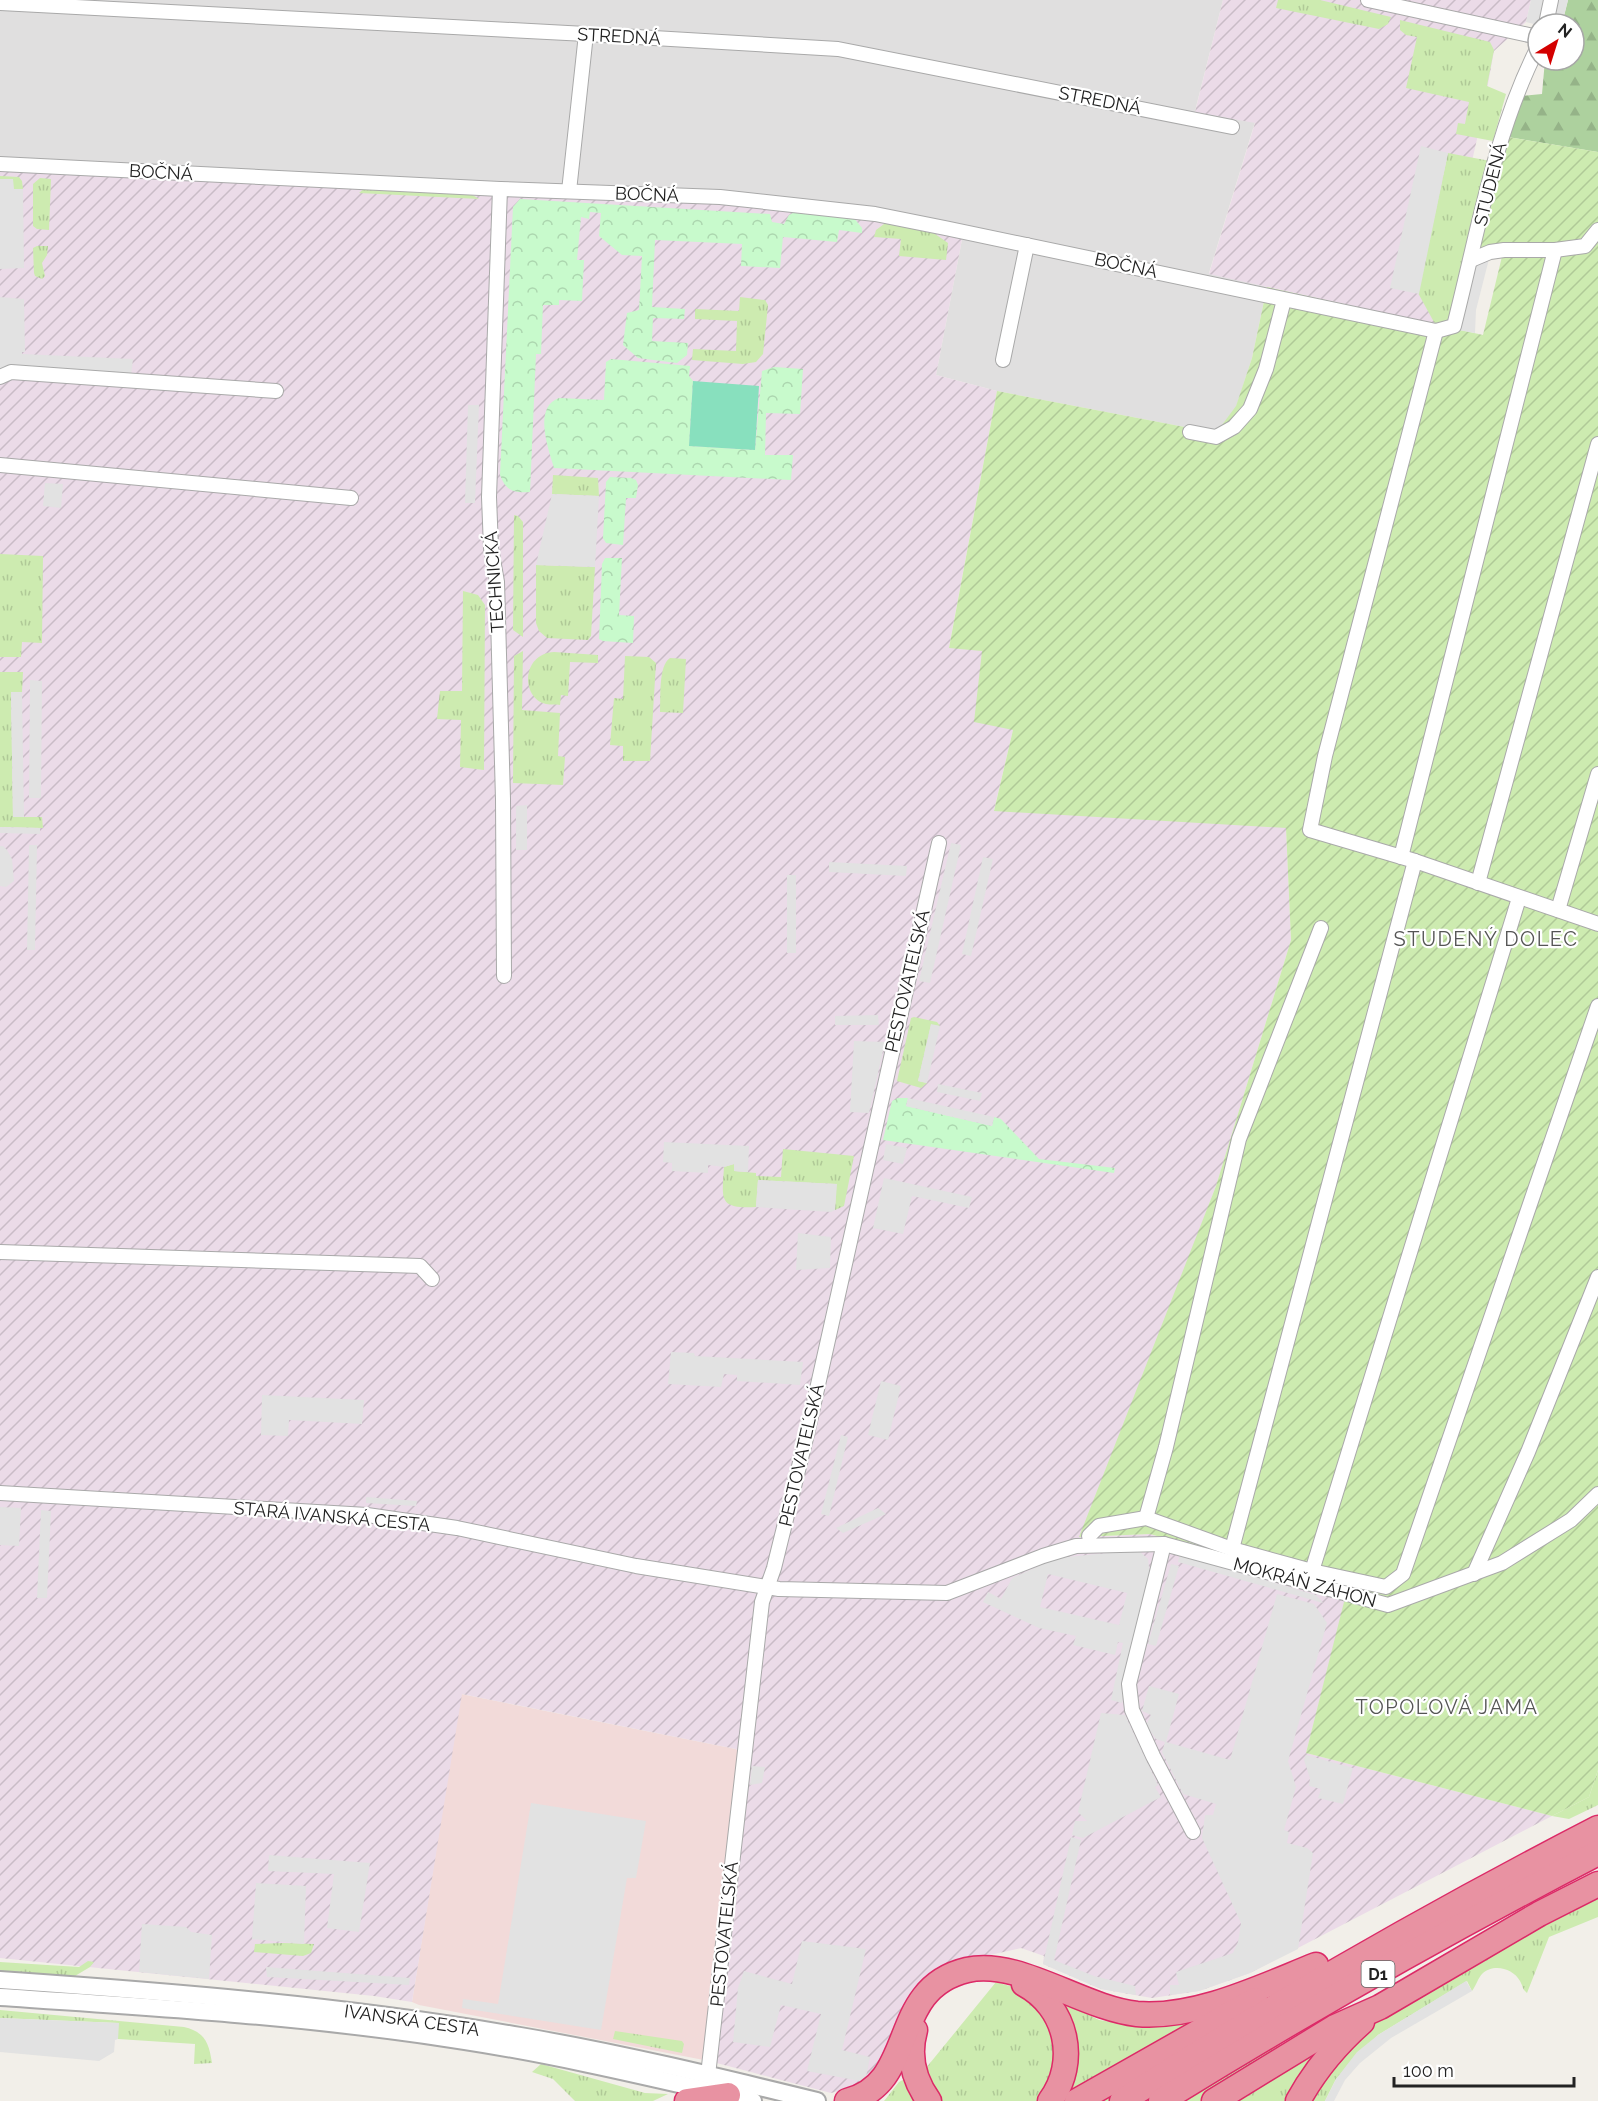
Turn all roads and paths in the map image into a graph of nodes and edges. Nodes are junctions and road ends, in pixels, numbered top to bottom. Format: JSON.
{"nodes":[{"id":1,"x":1368,"y":0,"type":"edge"},
{"id":2,"x":0,"y":3,"type":"edge"},
{"id":3,"x":586,"y":34,"type":"junction"},
{"id":4,"x":1526,"y":34,"type":"edge"},
{"id":5,"x":1526,"y":71,"type":"edge"},
{"id":6,"x":1232,"y":127,"type":"dead end"},
{"id":7,"x":0,"y":164,"type":"edge"},
{"id":8,"x":500,"y":189,"type":"junction"},
{"id":9,"x":569,"y":191,"type":"junction"},
{"id":10,"x":1598,"y":230,"type":"edge"},
{"id":11,"x":1027,"y":245,"type":"junction"},
{"id":12,"x":1555,"y":250,"type":"junction"},
{"id":13,"x":1471,"y":260,"type":"junction"},
{"id":14,"x":1284,"y":300,"type":"junction"},
{"id":15,"x":1454,"y":326,"type":"joint"},
{"id":16,"x":1436,"y":331,"type":"junction"},
{"id":17,"x":1003,"y":360,"type":"dead end"},
{"id":18,"x":0,"y":376,"type":"edge"},
{"id":19,"x":276,"y":391,"type":"dead end"},
{"id":20,"x":1190,"y":432,"type":"dead end"},
{"id":21,"x":1598,"y":444,"type":"edge"},
{"id":22,"x":0,"y":465,"type":"edge"},
{"id":23,"x":351,"y":498,"type":"dead end"},
{"id":24,"x":1598,"y":774,"type":"edge"},
{"id":25,"x":939,"y":843,"type":"dead end"},
{"id":26,"x":1401,"y":857,"type":"junction"},
{"id":27,"x":1415,"y":861,"type":"junction"},
{"id":28,"x":1478,"y":883,"type":"junction"},
{"id":29,"x":1519,"y":898,"type":"junction"},
{"id":30,"x":1558,"y":910,"type":"junction"},
{"id":31,"x":1598,"y":924,"type":"edge"},
{"id":32,"x":1321,"y":928,"type":"dead end"},
{"id":33,"x":504,"y":976,"type":"dead end"},
{"id":34,"x":1598,"y":1006,"type":"edge"},
{"id":35,"x":0,"y":1252,"type":"edge"},
{"id":36,"x":1598,"y":1277,"type":"edge"},
{"id":37,"x":432,"y":1279,"type":"dead end"},
{"id":38,"x":0,"y":1493,"type":"edge"},
{"id":39,"x":1598,"y":1494,"type":"edge"},
{"id":40,"x":1146,"y":1518,"type":"junction"},
{"id":41,"x":1089,"y":1536,"type":"dead end"},
{"id":42,"x":1164,"y":1544,"type":"junction"},
{"id":43,"x":1232,"y":1549,"type":"junction"},
{"id":44,"x":1312,"y":1571,"type":"junction"},
{"id":45,"x":1474,"y":1574,"type":"junction"},
{"id":46,"x":765,"y":1588,"type":"junction"},
{"id":47,"x":1598,"y":1828,"type":"edge"},
{"id":48,"x":1193,"y":1832,"type":"dead end"},
{"id":49,"x":1598,"y":1853,"type":"edge"},
{"id":50,"x":1598,"y":1884,"type":"edge"},
{"id":51,"x":1394,"y":1938,"type":"junction"},
{"id":52,"x":1316,"y":1965,"type":"junction"},
{"id":53,"x":1004,"y":1973,"type":"junction"},
{"id":54,"x":0,"y":1980,"type":"edge"},
{"id":55,"x":0,"y":1997,"type":"edge"},
{"id":56,"x":1380,"y":2007,"type":"junction"},
{"id":57,"x":707,"y":2090,"type":"edge"},
{"id":58,"x":753,"y":2101,"type":"edge"},
{"id":59,"x":818,"y":2101,"type":"edge"},
{"id":60,"x":848,"y":2101,"type":"edge"},
{"id":61,"x":928,"y":2101,"type":"edge"},
{"id":62,"x":1050,"y":2101,"type":"edge"},
{"id":63,"x":1077,"y":2101,"type":"edge"},
{"id":64,"x":1122,"y":2101,"type":"edge"},
{"id":65,"x":1161,"y":2101,"type":"edge"},
{"id":66,"x":1214,"y":2101,"type":"edge"},
{"id":67,"x":1298,"y":2101,"type":"edge"}],
"edges":[{"from":1,"to":4,"type":"street"},
{"from":2,"to":3,"type":"street","name":"STREDNÁ"},
{"from":3,"to":6,"type":"street","name":"STREDNÁ"},
{"from":3,"to":9,"type":"street"},
{"from":5,"to":13,"type":"street","name":"STUDENÁ"},
{"from":7,"to":8,"type":"street","name":"BOČNÁ"},
{"from":8,"to":9,"type":"street","name":"BOČNÁ"},
{"from":8,"to":33,"type":"street","name":"TECHNICKÁ"},
{"from":9,"to":11,"type":"street","name":"BOČNÁ"},
{"from":10,"to":12,"type":"street"},
{"from":11,"to":14,"type":"street","name":"BOČNÁ"},
{"from":11,"to":17,"type":"street"},
{"from":12,"to":13,"type":"street"},
{"from":12,"to":26,"type":"street"},
{"from":13,"to":15,"type":"street","name":"STUDENÁ"},
{"from":14,"to":16,"type":"street","name":"BOČNÁ"},
{"from":14,"to":20,"type":"street"},
{"from":15,"to":16,"type":"street","name":"BOČNÁ"},
{"from":16,"to":26,"type":"street"},
{"from":18,"to":19,"type":"street"},
{"from":21,"to":28,"type":"street"},
{"from":22,"to":23,"type":"street"},
{"from":24,"to":30,"type":"street"},
{"from":25,"to":46,"type":"street","name":"PESTOVATEĽSKÁ"},
{"from":26,"to":27,"type":"street"},
{"from":27,"to":28,"type":"street"},
{"from":27,"to":43,"type":"street"},
{"from":28,"to":29,"type":"street"},
{"from":29,"to":30,"type":"street"},
{"from":29,"to":44,"type":"street"},
{"from":30,"to":31,"type":"street"},
{"from":32,"to":40,"type":"street"},
{"from":34,"to":44,"type":"street"},
{"from":35,"to":37,"type":"street"},
{"from":36,"to":45,"type":"street"},
{"from":38,"to":46,"type":"street","name":"STARÁ IVANSKÁ CESTA"},
{"from":39,"to":45,"type":"street","name":"MOKRÁŇ ZÁHON"},
{"from":40,"to":41,"type":"street"},
{"from":40,"to":43,"type":"street"},
{"from":42,"to":45,"type":"street","name":"MOKRÁŇ ZÁHON"},
{"from":42,"to":46,"type":"street","name":"MOKRÁŇ ZÁHON"},
{"from":42,"to":48,"type":"street"},
{"from":43,"to":44,"type":"street"},
{"from":46,"to":57,"type":"street","name":"PESTOVATEĽSKÁ"},
{"from":47,"to":51,"type":"highway","number":"D1"},
{"from":49,"to":65,"type":"highway","number":"D1"},
{"from":50,"to":56,"type":"highway"},
{"from":51,"to":52,"type":"highway"},
{"from":51,"to":64,"type":"highway","number":"D1"},
{"from":52,"to":53,"type":"highway"},
{"from":52,"to":63,"type":"highway"},
{"from":53,"to":60,"type":"highway"},
{"from":53,"to":61,"type":"highway"},
{"from":53,"to":62,"type":"highway"},
{"from":54,"to":57,"type":"street","name":"IVANSKÁ CESTA"},
{"from":55,"to":57,"type":"street","name":"IVANSKÁ CESTA"},
{"from":56,"to":66,"type":"highway"},
{"from":56,"to":67,"type":"highway"},
{"from":57,"to":58,"type":"street","name":"IVANSKÁ CESTA"},
{"from":57,"to":59,"type":"street","name":"IVANSKÁ CESTA"}]}
